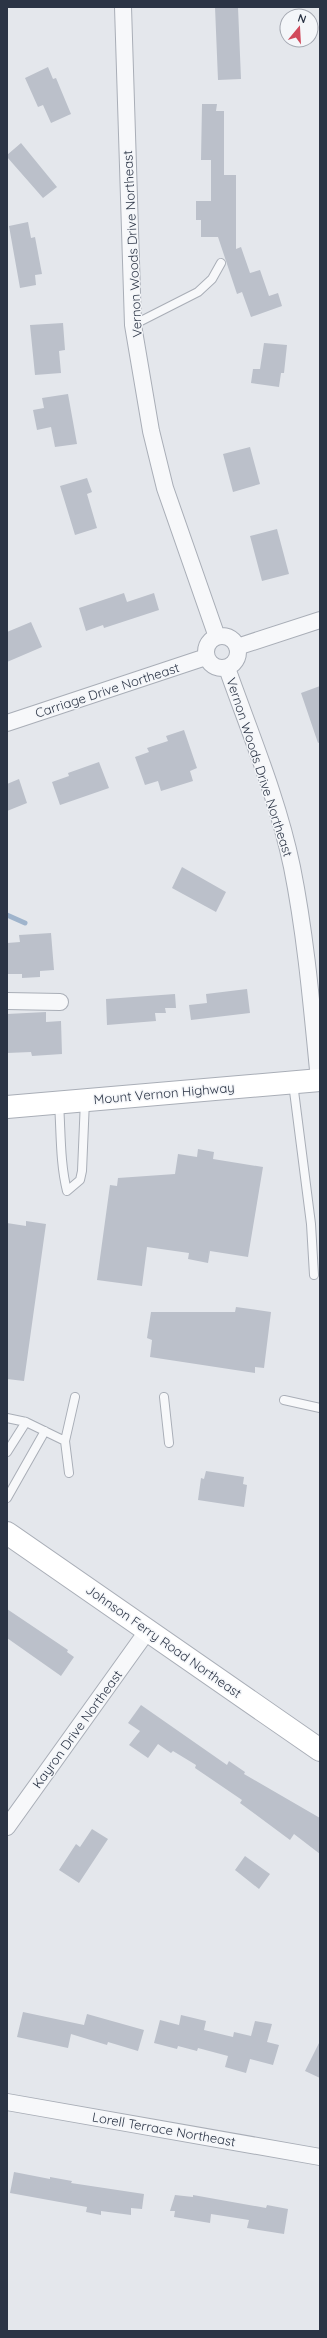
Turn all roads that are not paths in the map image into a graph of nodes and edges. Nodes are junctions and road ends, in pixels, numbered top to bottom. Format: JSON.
{"nodes":[{"id":1,"x":123,"y":7,"type":"edge"},
{"id":2,"x":221,"y":263,"type":"dead end"},
{"id":3,"x":133,"y":325,"type":"junction"},
{"id":4,"x":320,"y":620,"type":"edge"},
{"id":5,"x":217,"y":637,"type":"junction"},
{"id":6,"x":237,"y":647,"type":"junction"},
{"id":7,"x":206,"y":657,"type":"junction"},
{"id":8,"x":227,"y":668,"type":"junction"},
{"id":9,"x":7,"y":723,"type":"edge"},
{"id":10,"x":7,"y":1001,"type":"edge"},
{"id":11,"x":60,"y":1002,"type":"dead end"},
{"id":12,"x":320,"y":1080,"type":"edge"},
{"id":13,"x":293,"y":1082,"type":"junction"},
{"id":14,"x":85,"y":1100,"type":"junction"},
{"id":15,"x":59,"y":1102,"type":"junction"},
{"id":16,"x":7,"y":1107,"type":"edge"},
{"id":17,"x":314,"y":1275,"type":"dead end"},
{"id":18,"x":164,"y":1396,"type":"dead end"},
{"id":19,"x":75,"y":1397,"type":"dead end"},
{"id":20,"x":284,"y":1400,"type":"dead end"},
{"id":21,"x":320,"y":1408,"type":"edge"},
{"id":22,"x":7,"y":1418,"type":"edge"},
{"id":23,"x":26,"y":1422,"type":"junction"},
{"id":24,"x":45,"y":1431,"type":"junction"},
{"id":25,"x":65,"y":1441,"type":"junction"},
{"id":26,"x":169,"y":1443,"type":"dead end"},
{"id":27,"x":7,"y":1452,"type":"edge"},
{"id":28,"x":69,"y":1473,"type":"dead end"},
{"id":29,"x":7,"y":1498,"type":"edge"},
{"id":30,"x":7,"y":1533,"type":"edge"},
{"id":31,"x":148,"y":1630,"type":"junction"},
{"id":32,"x":320,"y":1750,"type":"edge"},
{"id":33,"x":7,"y":1827,"type":"edge"},
{"id":34,"x":7,"y":2102,"type":"edge"},
{"id":35,"x":320,"y":2157,"type":"edge"}],
"edges":[{"from":1,"to":3,"type":"street","name":"Vernon Woods Drive Northeast"},
{"from":2,"to":3,"type":"lane"},
{"from":3,"to":5,"type":"street","name":"Vernon Woods Drive Northeast"},
{"from":4,"to":6,"type":"street"},
{"from":5,"to":6,"type":"street"},
{"from":5,"to":7,"type":"street"},
{"from":6,"to":8,"type":"street"},
{"from":7,"to":8,"type":"street"},
{"from":7,"to":9,"type":"street","name":"Carriage Drive Northeast"},
{"from":8,"to":12,"type":"street","name":"Vernon Woods Drive Northeast"},
{"from":10,"to":11,"type":"street"},
{"from":12,"to":13,"type":"street","name":"Mount Vernon Highway"},
{"from":13,"to":14,"type":"street","name":"Mount Vernon Highway"},
{"from":13,"to":17,"type":"lane"},
{"from":14,"to":15,"type":"street","name":"Mount Vernon Highway"},
{"from":14,"to":15,"type":"lane"},
{"from":15,"to":16,"type":"street","name":"Mount Vernon Highway"},
{"from":18,"to":26,"type":"lane"},
{"from":19,"to":25,"type":"lane"},
{"from":20,"to":21,"type":"lane"},
{"from":22,"to":23,"type":"lane"},
{"from":23,"to":24,"type":"lane"},
{"from":23,"to":27,"type":"lane"},
{"from":24,"to":25,"type":"lane"},
{"from":24,"to":29,"type":"lane"},
{"from":25,"to":28,"type":"lane"},
{"from":30,"to":31,"type":"street","name":"Johnson Ferry Road Northeast"},
{"from":31,"to":32,"type":"street","name":"Johnson Ferry Road Northeast"},
{"from":31,"to":33,"type":"street","name":"Kayron Drive Northeast"},
{"from":34,"to":35,"type":"street","name":"Lorell Terrace Northeast"}]}
